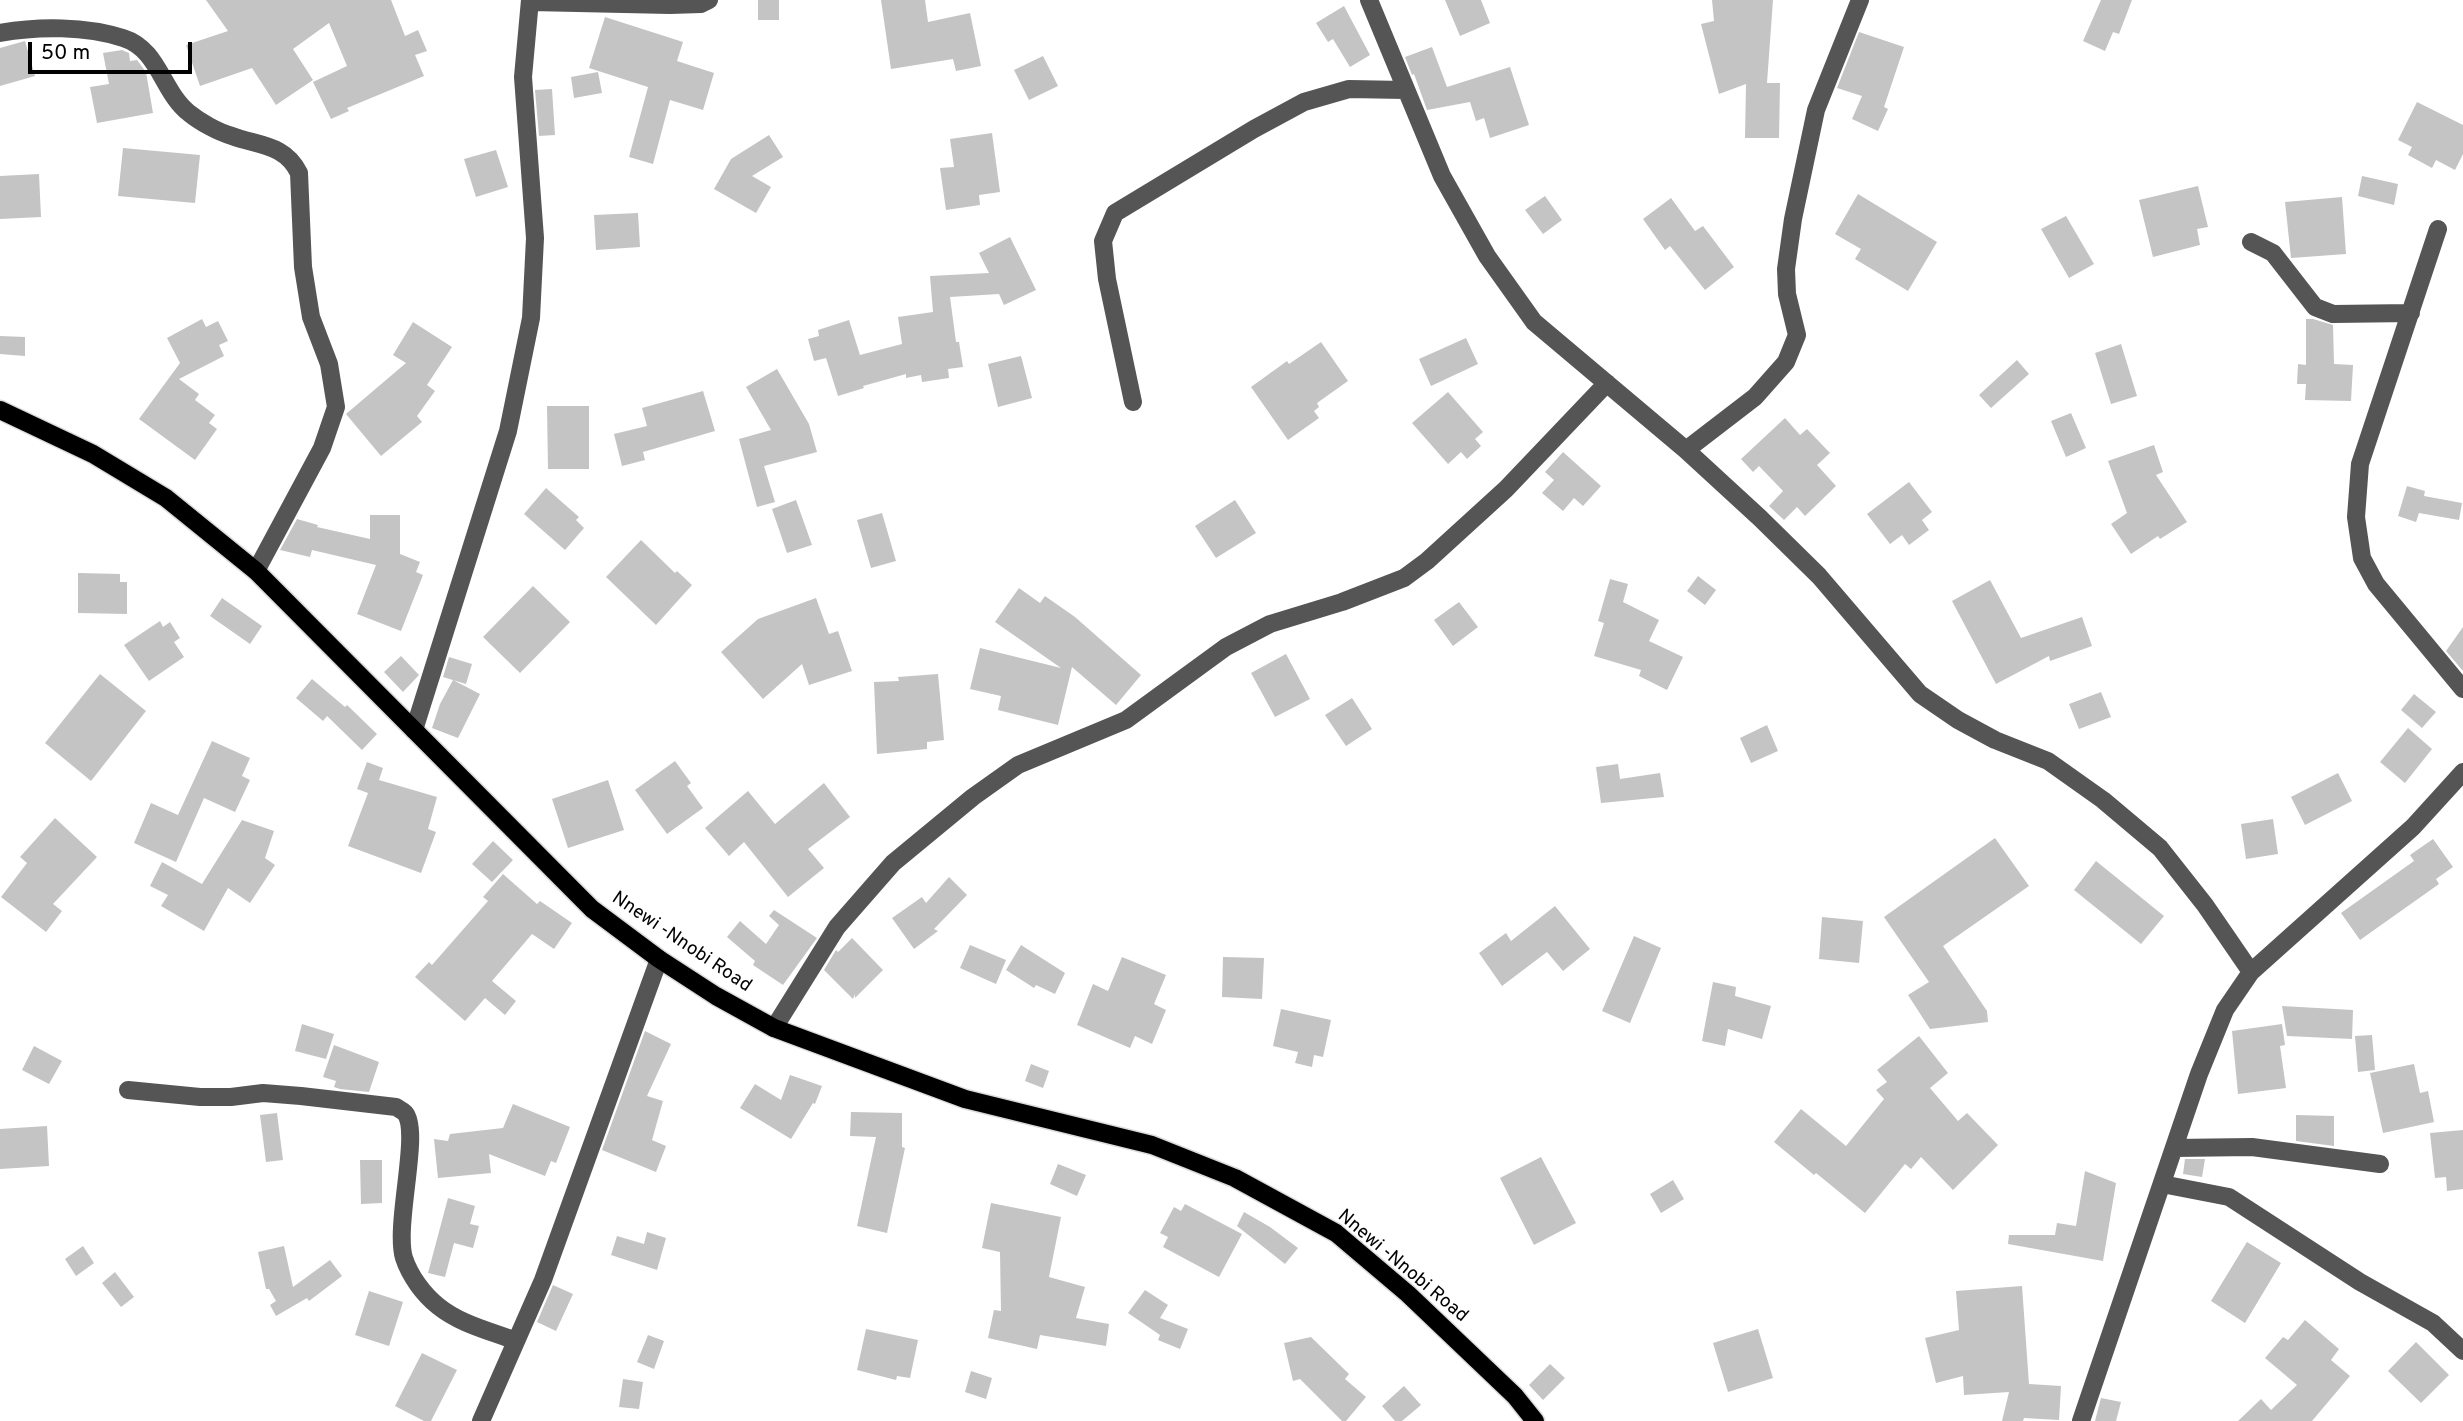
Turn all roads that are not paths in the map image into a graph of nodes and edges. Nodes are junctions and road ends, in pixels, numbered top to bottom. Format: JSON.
{"nodes":[{"id":1,"x":709,"y":0,"type":"edge"},
{"id":2,"x":1369,"y":0,"type":"edge"},
{"id":3,"x":1860,"y":0,"type":"edge"},
{"id":4,"x":531,"y":1,"type":"edge"},
{"id":5,"x":0,"y":33,"type":"edge"},
{"id":6,"x":1405,"y":90,"type":"junction"},
{"id":7,"x":2438,"y":229,"type":"dead end"},
{"id":8,"x":2251,"y":242,"type":"dead end"},
{"id":9,"x":2411,"y":313,"type":"junction"},
{"id":10,"x":1607,"y":383,"type":"junction"},
{"id":11,"x":1133,"y":402,"type":"dead end"},
{"id":12,"x":0,"y":410,"type":"edge"},
{"id":13,"x":1686,"y":450,"type":"junction"},
{"id":14,"x":256,"y":571,"type":"junction"},
{"id":15,"x":2463,"y":689,"type":"edge"},
{"id":16,"x":414,"y":730,"type":"junction"},
{"id":17,"x":2463,"y":772,"type":"edge"},
{"id":18,"x":659,"y":959,"type":"junction"},
{"id":19,"x":2251,"y":972,"type":"junction"},
{"id":20,"x":774,"y":1028,"type":"junction"},
{"id":21,"x":128,"y":1090,"type":"dead end"},
{"id":22,"x":2174,"y":1148,"type":"junction"},
{"id":23,"x":2380,"y":1164,"type":"dead end"},
{"id":24,"x":2162,"y":1184,"type":"junction"},
{"id":25,"x":516,"y":1341,"type":"junction"},
{"id":26,"x":2463,"y":1350,"type":"edge"},
{"id":27,"x":481,"y":1421,"type":"edge"},
{"id":28,"x":1535,"y":1421,"type":"edge"},
{"id":29,"x":2081,"y":1421,"type":"edge"}],
"edges":[{"from":1,"to":4,"type":"street"},
{"from":2,"to":6,"type":"street"},
{"from":3,"to":13,"type":"street"},
{"from":4,"to":16,"type":"street"},
{"from":5,"to":14,"type":"street"},
{"from":6,"to":10,"type":"street"},
{"from":6,"to":11,"type":"street"},
{"from":7,"to":9,"type":"street"},
{"from":8,"to":9,"type":"street"},
{"from":9,"to":15,"type":"street"},
{"from":10,"to":13,"type":"street"},
{"from":10,"to":20,"type":"street"},
{"from":12,"to":14,"type":"main road","name":"Nnewi -Nnobi Road"},
{"from":13,"to":19,"type":"street"},
{"from":14,"to":16,"type":"main road","name":"Nnewi -Nnobi Road"},
{"from":16,"to":18,"type":"main road","name":"Nnewi -Nnobi Road"},
{"from":17,"to":19,"type":"street"},
{"from":18,"to":20,"type":"main road","name":"Nnewi -Nnobi Road"},
{"from":18,"to":25,"type":"street"},
{"from":19,"to":22,"type":"street"},
{"from":20,"to":28,"type":"main road","name":"Nnewi -Nnobi Road"},
{"from":21,"to":25,"type":"street"},
{"from":22,"to":23,"type":"street"},
{"from":22,"to":24,"type":"street"},
{"from":24,"to":26,"type":"street"},
{"from":24,"to":29,"type":"street"},
{"from":25,"to":27,"type":"street"}]}
